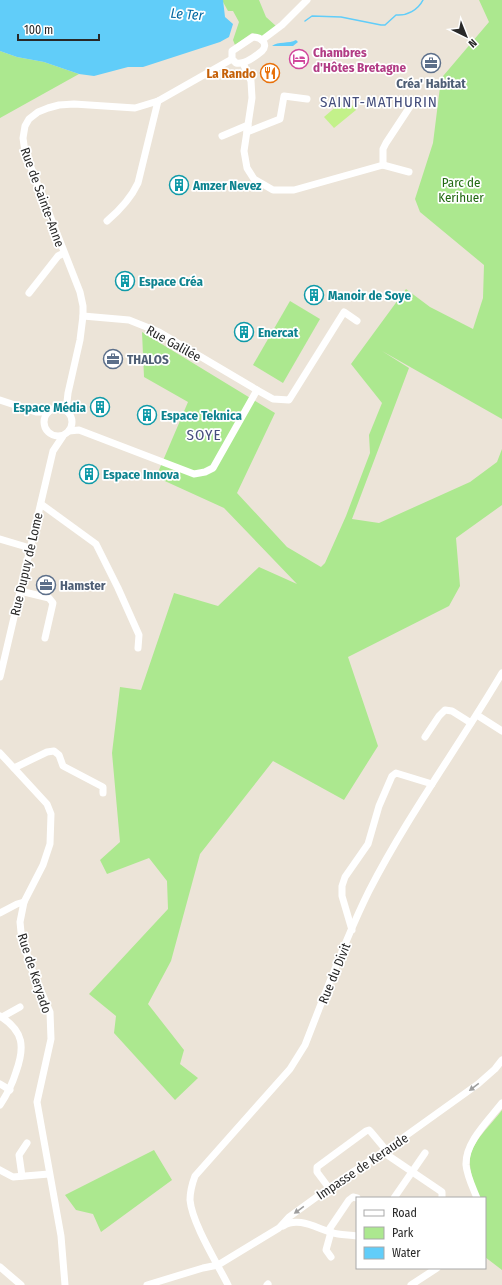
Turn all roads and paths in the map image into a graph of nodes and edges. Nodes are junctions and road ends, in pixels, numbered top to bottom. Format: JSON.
{"nodes":[{"id":1,"x":307,"y":0,"type":"edge"},
{"id":2,"x":262,"y":40,"type":"junction"},
{"id":3,"x":232,"y":59,"type":"junction"},
{"id":4,"x":243,"y":63,"type":"junction"},
{"id":5,"x":307,"y":99,"type":"dead end"},
{"id":6,"x":158,"y":102,"type":"junction"},
{"id":7,"x":412,"y":102,"type":"dead end"},
{"id":8,"x":248,"y":125,"type":"junction"},
{"id":9,"x":247,"y":132,"type":"junction"},
{"id":10,"x":222,"y":136,"type":"dead end"},
{"id":11,"x":383,"y":165,"type":"junction"},
{"id":12,"x":409,"y":172,"type":"dead end"},
{"id":13,"x":107,"y":221,"type":"dead end"},
{"id":14,"x":64,"y":253,"type":"junction"},
{"id":15,"x":29,"y":293,"type":"dead end"},
{"id":16,"x":83,"y":316,"type":"junction"},
{"id":17,"x":357,"y":321,"type":"dead end"},
{"id":18,"x":257,"y":390,"type":"junction"},
{"id":19,"x":68,"y":393,"type":"junction"},
{"id":20,"x":0,"y":400,"type":"edge"},
{"id":21,"x":57,"y":408,"type":"junction"},
{"id":22,"x":66,"y":411,"type":"junction"},
{"id":23,"x":36,"y":412,"type":"junction"},
{"id":24,"x":48,"y":412,"type":"junction"},
{"id":25,"x":43,"y":421,"type":"junction"},
{"id":26,"x":72,"y":422,"type":"junction"},
{"id":27,"x":79,"y":430,"type":"junction"},
{"id":28,"x":66,"y":433,"type":"junction"},
{"id":29,"x":50,"y":434,"type":"junction"},
{"id":30,"x":53,"y":451,"type":"junction"},
{"id":31,"x":41,"y":504,"type":"junction"},
{"id":32,"x":0,"y":539,"type":"edge"},
{"id":33,"x":30,"y":548,"type":"junction"},
{"id":34,"x":20,"y":591,"type":"junction"},
{"id":35,"x":45,"y":638,"type":"dead end"},
{"id":36,"x":138,"y":648,"type":"dead end"},
{"id":37,"x":2,"y":662,"type":"edge"},
{"id":38,"x":502,"y":673,"type":"edge"},
{"id":39,"x":0,"y":677,"type":"edge"},
{"id":40,"x":477,"y":715,"type":"junction"},
{"id":41,"x":471,"y":723,"type":"junction"},
{"id":42,"x":502,"y":731,"type":"edge"},
{"id":43,"x":425,"y":737,"type":"dead end"},
{"id":44,"x":0,"y":754,"type":"edge"},
{"id":45,"x":14,"y":768,"type":"junction"},
{"id":46,"x":432,"y":784,"type":"junction"},
{"id":47,"x":103,"y":793,"type":"dead end"},
{"id":48,"x":24,"y":902,"type":"junction"},
{"id":49,"x":0,"y":912,"type":"edge"},
{"id":50,"x":352,"y":930,"type":"junction"},
{"id":51,"x":20,"y":1007,"type":"dead end"},
{"id":52,"x":1,"y":1016,"type":"edge"},
{"id":53,"x":502,"y":1060,"type":"edge"},
{"id":54,"x":0,"y":1084,"type":"edge"},
{"id":55,"x":10,"y":1090,"type":"junction"},
{"id":56,"x":502,"y":1103,"type":"edge"},
{"id":57,"x":0,"y":1105,"type":"edge"},
{"id":58,"x":27,"y":1142,"type":"dead end"},
{"id":59,"x":384,"y":1151,"type":"junction"},
{"id":60,"x":425,"y":1153,"type":"dead end"},
{"id":61,"x":0,"y":1170,"type":"edge"},
{"id":62,"x":412,"y":1172,"type":"junction"},
{"id":63,"x":49,"y":1174,"type":"junction"},
{"id":64,"x":22,"y":1176,"type":"junction"},
{"id":65,"x":329,"y":1188,"type":"junction"},
{"id":66,"x":395,"y":1197,"type":"edge"},
{"id":67,"x":442,"y":1197,"type":"edge"},
{"id":68,"x":477,"y":1197,"type":"edge"},
{"id":69,"x":356,"y":1198,"type":"edge"},
{"id":70,"x":279,"y":1228,"type":"junction"},
{"id":71,"x":329,"y":1232,"type":"junction"},
{"id":72,"x":356,"y":1236,"type":"edge"},
{"id":73,"x":331,"y":1257,"type":"dead end"},
{"id":74,"x":218,"y":1265,"type":"junction"},
{"id":75,"x":0,"y":1267,"type":"edge"},
{"id":76,"x":435,"y":1269,"type":"edge"},
{"id":77,"x":21,"y":1285,"type":"edge"},
{"id":78,"x":65,"y":1285,"type":"edge"},
{"id":79,"x":147,"y":1285,"type":"edge"},
{"id":80,"x":228,"y":1285,"type":"edge"},
{"id":81,"x":411,"y":1285,"type":"edge"}],
"edges":[{"from":1,"to":2,"type":"street"},
{"from":2,"to":3,"type":"street"},
{"from":2,"to":4,"type":"street"},
{"from":3,"to":4,"type":"street"},
{"from":3,"to":6,"type":"street","name":"Rue de Sainte-Anne"},
{"from":4,"to":8,"type":"street"},
{"from":5,"to":9,"type":"street"},
{"from":6,"to":13,"type":"street"},
{"from":6,"to":14,"type":"street","name":"Rue de Sainte-Anne"},
{"from":7,"to":11,"type":"street"},
{"from":8,"to":9,"type":"street"},
{"from":8,"to":10,"type":"street"},
{"from":9,"to":11,"type":"street"},
{"from":11,"to":12,"type":"street"},
{"from":14,"to":15,"type":"street"},
{"from":14,"to":16,"type":"street","name":"Rue de Sainte-Anne"},
{"from":16,"to":18,"type":"street","name":"Rue Galilée"},
{"from":16,"to":19,"type":"street","name":"Rue de Sainte-Anne"},
{"from":17,"to":18,"type":"street","name":"Rue Galilée"},
{"from":18,"to":27,"type":"street"},
{"from":19,"to":21,"type":"street","name":"Rue de Sainte-Anne"},
{"from":19,"to":22,"type":"street","name":"Rue de Sainte-Anne"},
{"from":20,"to":23,"type":"street"},
{"from":21,"to":22,"type":"street"},
{"from":21,"to":24,"type":"street"},
{"from":22,"to":26,"type":"street"},
{"from":23,"to":24,"type":"street"},
{"from":23,"to":25,"type":"street"},
{"from":24,"to":25,"type":"street"},
{"from":25,"to":29,"type":"street"},
{"from":26,"to":27,"type":"street"},
{"from":26,"to":28,"type":"street"},
{"from":27,"to":28,"type":"street"},
{"from":28,"to":29,"type":"street"},
{"from":28,"to":30,"type":"street","name":"Rue Dupuy de Lome"},
{"from":29,"to":30,"type":"street","name":"Rue Dupuy de Lome"},
{"from":30,"to":31,"type":"street","name":"Rue Dupuy de Lome"},
{"from":31,"to":33,"type":"street","name":"Rue Dupuy de Lome"},
{"from":31,"to":36,"type":"street"},
{"from":32,"to":33,"type":"street"},
{"from":33,"to":34,"type":"street","name":"Rue Dupuy de Lome"},
{"from":34,"to":35,"type":"street"},
{"from":34,"to":37,"type":"street","name":"Rue Dupuy de Lome"},
{"from":37,"to":39,"type":"street","name":"Rue Dupuy de Lome"},
{"from":38,"to":40,"type":"street","name":"Rue du Divit"},
{"from":40,"to":41,"type":"street","name":"Rue du Divit"},
{"from":40,"to":42,"type":"street"},
{"from":41,"to":43,"type":"street"},
{"from":41,"to":46,"type":"street","name":"Rue du Divit"},
{"from":44,"to":45,"type":"street","name":"Rue de Keryado"},
{"from":45,"to":47,"type":"street"},
{"from":45,"to":48,"type":"street","name":"Rue de Keryado"},
{"from":46,"to":50,"type":"street","name":"Rue du Divit"},
{"from":46,"to":50,"type":"street"},
{"from":48,"to":49,"type":"street"},
{"from":48,"to":63,"type":"street","name":"Rue de Keryado"},
{"from":50,"to":74,"type":"street","name":"Rue du Divit"},
{"from":51,"to":52,"type":"street"},
{"from":52,"to":55,"type":"street"},
{"from":53,"to":59,"type":"street","name":"Impasse de Keraude","one_way":true},
{"from":54,"to":55,"type":"street"},
{"from":55,"to":57,"type":"street"},
{"from":56,"to":68,"type":"street"},
{"from":58,"to":64,"type":"street"},
{"from":59,"to":62,"type":"street"},
{"from":59,"to":65,"type":"street","name":"Impasse de Keraude"},
{"from":59,"to":65,"type":"street"},
{"from":60,"to":62,"type":"street"},
{"from":61,"to":64,"type":"street"},
{"from":62,"to":66,"type":"street"},
{"from":62,"to":67,"type":"street"},
{"from":63,"to":64,"type":"street"},
{"from":63,"to":78,"type":"street","name":"Rue de Keryado"},
{"from":65,"to":70,"type":"street","name":"Impasse de Keraude","one_way":true},
{"from":69,"to":71,"type":"street"},
{"from":70,"to":71,"type":"street"},
{"from":70,"to":74,"type":"street","name":"Impasse de Keraude"},
{"from":71,"to":72,"type":"street"},
{"from":71,"to":73,"type":"street"},
{"from":74,"to":79,"type":"street","name":"Impasse de Keraude"},
{"from":74,"to":80,"type":"street","name":"Rue du Divit"},
{"from":75,"to":77,"type":"street"},
{"from":76,"to":81,"type":"street"}]}
